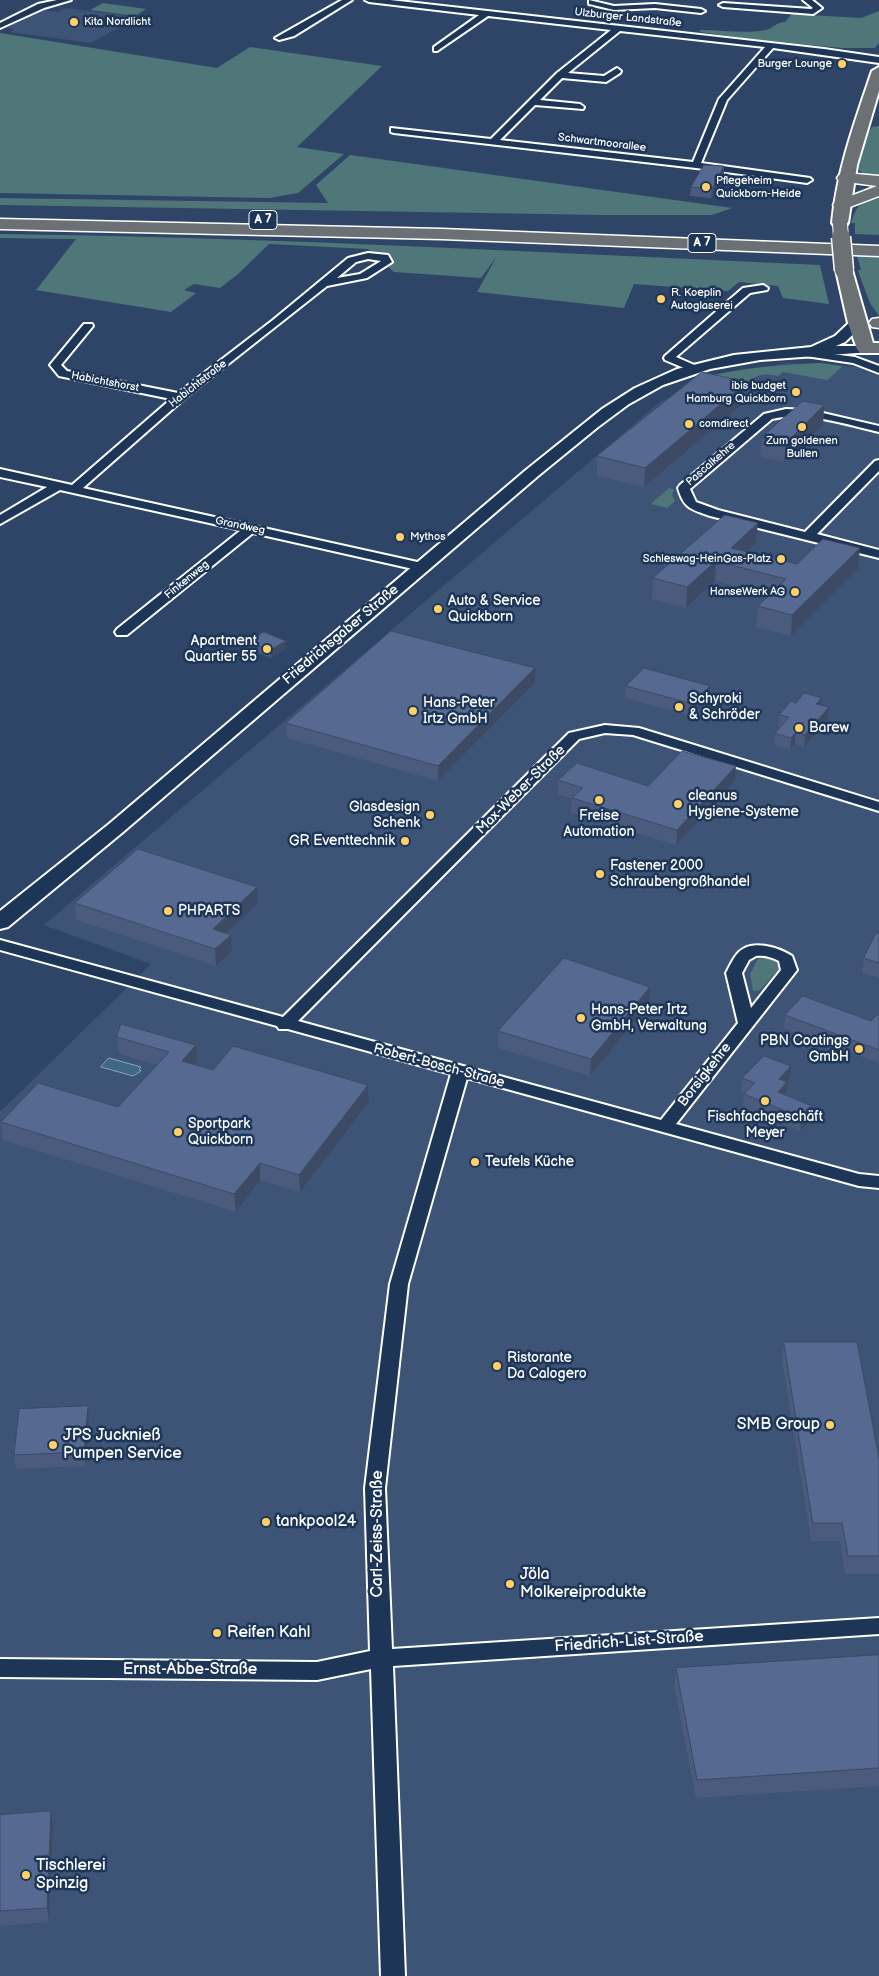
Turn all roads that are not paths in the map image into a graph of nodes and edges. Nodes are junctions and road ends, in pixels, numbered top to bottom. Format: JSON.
{"nodes":[{"id":1,"x":67,"y":0,"type":"edge"},
{"id":2,"x":348,"y":0,"type":"edge"},
{"id":3,"x":369,"y":0,"type":"edge"},
{"id":4,"x":731,"y":0,"type":"edge"},
{"id":5,"x":807,"y":0,"type":"edge"},
{"id":6,"x":592,"y":2,"type":"dead end"},
{"id":7,"x":712,"y":8,"type":"junction"},
{"id":8,"x":487,"y":13,"type":"junction"},
{"id":9,"x":688,"y":22,"type":"dead end"},
{"id":10,"x":0,"y":26,"type":"edge"},
{"id":11,"x":618,"y":28,"type":"junction"},
{"id":12,"x":680,"y":28,"type":"dead end"},
{"id":13,"x":673,"y":34,"type":"junction"},
{"id":14,"x":279,"y":38,"type":"dead end"},
{"id":15,"x":771,"y":45,"type":"junction"},
{"id":16,"x":437,"y":49,"type":"dead end"},
{"id":17,"x":824,"y":51,"type":"junction"},
{"id":18,"x":879,"y":55,"type":"edge"},
{"id":19,"x":879,"y":60,"type":"edge"},
{"id":20,"x":617,"y":71,"type":"dead end"},
{"id":21,"x":560,"y":76,"type":"junction"},
{"id":22,"x":878,"y":77,"type":"edge"},
{"id":23,"x":532,"y":102,"type":"junction"},
{"id":24,"x":580,"y":107,"type":"dead end"},
{"id":25,"x":394,"y":130,"type":"dead end"},
{"id":26,"x":494,"y":141,"type":"junction"},
{"id":27,"x":696,"y":165,"type":"junction"},
{"id":28,"x":807,"y":180,"type":"dead end"},
{"id":29,"x":845,"y":181,"type":"junction"},
{"id":30,"x":879,"y":181,"type":"edge"},
{"id":31,"x":879,"y":188,"type":"edge"},
{"id":32,"x":841,"y":205,"type":"junction"},
{"id":33,"x":0,"y":214,"type":"edge"},
{"id":34,"x":0,"y":224,"type":"edge"},
{"id":35,"x":879,"y":241,"type":"edge"},
{"id":36,"x":879,"y":251,"type":"edge"},
{"id":37,"x":844,"y":270,"type":"junction"},
{"id":38,"x":326,"y":283,"type":"junction"},
{"id":39,"x":762,"y":288,"type":"dead end"},
{"id":40,"x":857,"y":323,"type":"junction"},
{"id":41,"x":879,"y":324,"type":"edge"},
{"id":42,"x":88,"y":326,"type":"dead end"},
{"id":43,"x":873,"y":348,"type":"edge"},
{"id":44,"x":803,"y":353,"type":"junction"},
{"id":45,"x":695,"y":369,"type":"junction"},
{"id":46,"x":878,"y":370,"type":"edge"},
{"id":47,"x":180,"y":397,"type":"junction"},
{"id":48,"x":879,"y":429,"type":"edge"},
{"id":49,"x":879,"y":464,"type":"edge"},
{"id":50,"x":0,"y":473,"type":"edge"},
{"id":51,"x":58,"y":486,"type":"junction"},
{"id":52,"x":74,"y":490,"type":"junction"},
{"id":53,"x":0,"y":520,"type":"edge"},
{"id":54,"x":252,"y":528,"type":"junction"},
{"id":55,"x":808,"y":536,"type":"junction"},
{"id":56,"x":879,"y":554,"type":"edge"},
{"id":57,"x":422,"y":566,"type":"junction"},
{"id":58,"x":122,"y":632,"type":"dead end"},
{"id":59,"x":879,"y":807,"type":"edge"},
{"id":60,"x":0,"y":922,"type":"edge"},
{"id":61,"x":0,"y":946,"type":"edge"},
{"id":62,"x":746,"y":1022,"type":"dead end"},
{"id":63,"x":285,"y":1025,"type":"junction"},
{"id":64,"x":460,"y":1072,"type":"junction"},
{"id":65,"x":664,"y":1128,"type":"junction"},
{"id":66,"x":879,"y":1182,"type":"edge"},
{"id":67,"x":879,"y":1626,"type":"edge"},
{"id":68,"x":380,"y":1658,"type":"junction"},
{"id":69,"x":0,"y":1668,"type":"edge"},
{"id":70,"x":393,"y":1976,"type":"edge"}],
"edges":[{"from":1,"to":10,"type":"street"},
{"from":2,"to":14,"type":"street"},
{"from":3,"to":8,"type":"street","name":"Ulzburger Landstraße"},
{"from":4,"to":7,"type":"street"},
{"from":5,"to":7,"type":"street"},
{"from":6,"to":7,"type":"street"},
{"from":7,"to":9,"type":"street"},
{"from":8,"to":11,"type":"street","name":"Ulzburger Landstraße"},
{"from":8,"to":16,"type":"street"},
{"from":11,"to":13,"type":"street","name":"Ulzburger Landstraße"},
{"from":11,"to":21,"type":"street"},
{"from":12,"to":13,"type":"street"},
{"from":13,"to":15,"type":"street","name":"Ulzburger Landstraße"},
{"from":15,"to":17,"type":"street","name":"Ulzburger Landstraße"},
{"from":15,"to":27,"type":"street"},
{"from":17,"to":18,"type":"street","name":"Ulzburger Landstraße"},
{"from":17,"to":19,"type":"street","name":"Ulzburger Landstraße"},
{"from":20,"to":21,"type":"street"},
{"from":21,"to":23,"type":"street"},
{"from":22,"to":29,"type":"main road"},
{"from":23,"to":24,"type":"street"},
{"from":23,"to":26,"type":"street"},
{"from":25,"to":26,"type":"street","name":"Schwartmoorallee"},
{"from":26,"to":27,"type":"street","name":"Schwartmoorallee"},
{"from":27,"to":28,"type":"street","name":"Schwartmoorallee"},
{"from":29,"to":30,"type":"highway"},
{"from":29,"to":31,"type":"highway"},
{"from":29,"to":32,"type":"main road"},
{"from":31,"to":32,"type":"highway"},
{"from":32,"to":37,"type":"main road","bridge":true},
{"from":33,"to":35,"type":"highway","number":"A 7"},
{"from":34,"to":36,"type":"highway","number":"A 7"},
{"from":37,"to":40,"type":"main road"},
{"from":37,"to":41,"type":"main road"},
{"from":38,"to":38,"type":"street","name":"Habichtstraße"},
{"from":38,"to":47,"type":"street","name":"Habichtstraße"},
{"from":39,"to":45,"type":"street"},
{"from":40,"to":43,"type":"main road"},
{"from":40,"to":44,"type":"main road","name":"Friedrichsgaber Straße"},
{"from":42,"to":47,"type":"street","name":"Habichtshorst"},
{"from":43,"to":44,"type":"main road","name":"Friedrichsgaber Straße"},
{"from":43,"to":46,"type":"street"},
{"from":44,"to":45,"type":"main road","name":"Friedrichsgaber Straße"},
{"from":44,"to":46,"type":"street","name":"Friedrichsgaber Straße"},
{"from":45,"to":57,"type":"main road","name":"Friedrichsgaber Straße"},
{"from":47,"to":52,"type":"street","name":"Habichtstraße"},
{"from":48,"to":55,"type":"street","name":"Pascalkehre"},
{"from":49,"to":55,"type":"street"},
{"from":50,"to":51,"type":"street","name":"Grandweg"},
{"from":51,"to":52,"type":"street","name":"Grandweg"},
{"from":51,"to":53,"type":"street"},
{"from":52,"to":54,"type":"street","name":"Grandweg"},
{"from":54,"to":57,"type":"street","name":"Grandweg"},
{"from":54,"to":58,"type":"street","name":"Finkenweg"},
{"from":55,"to":56,"type":"street"},
{"from":57,"to":60,"type":"main road","name":"Friedrichsgaber Straße"},
{"from":59,"to":63,"type":"street","name":"Max-Weber-Straße"},
{"from":61,"to":63,"type":"street","name":"Robert-Bosch-Straße"},
{"from":62,"to":65,"type":"street","name":"Borsigkehre"},
{"from":63,"to":64,"type":"street","name":"Robert-Bosch-Straße"},
{"from":64,"to":65,"type":"street","name":"Robert-Bosch-Straße"},
{"from":64,"to":68,"type":"street","name":"Carl-Zeiss-Straße"},
{"from":65,"to":66,"type":"street","name":"Robert-Bosch-Straße"},
{"from":67,"to":68,"type":"street","name":"Friedrich-List-Straße"},
{"from":68,"to":69,"type":"street","name":"Ernst-Abbe-Straße"},
{"from":68,"to":70,"type":"street","name":"Carl-Zeiss-Straße"}]}
